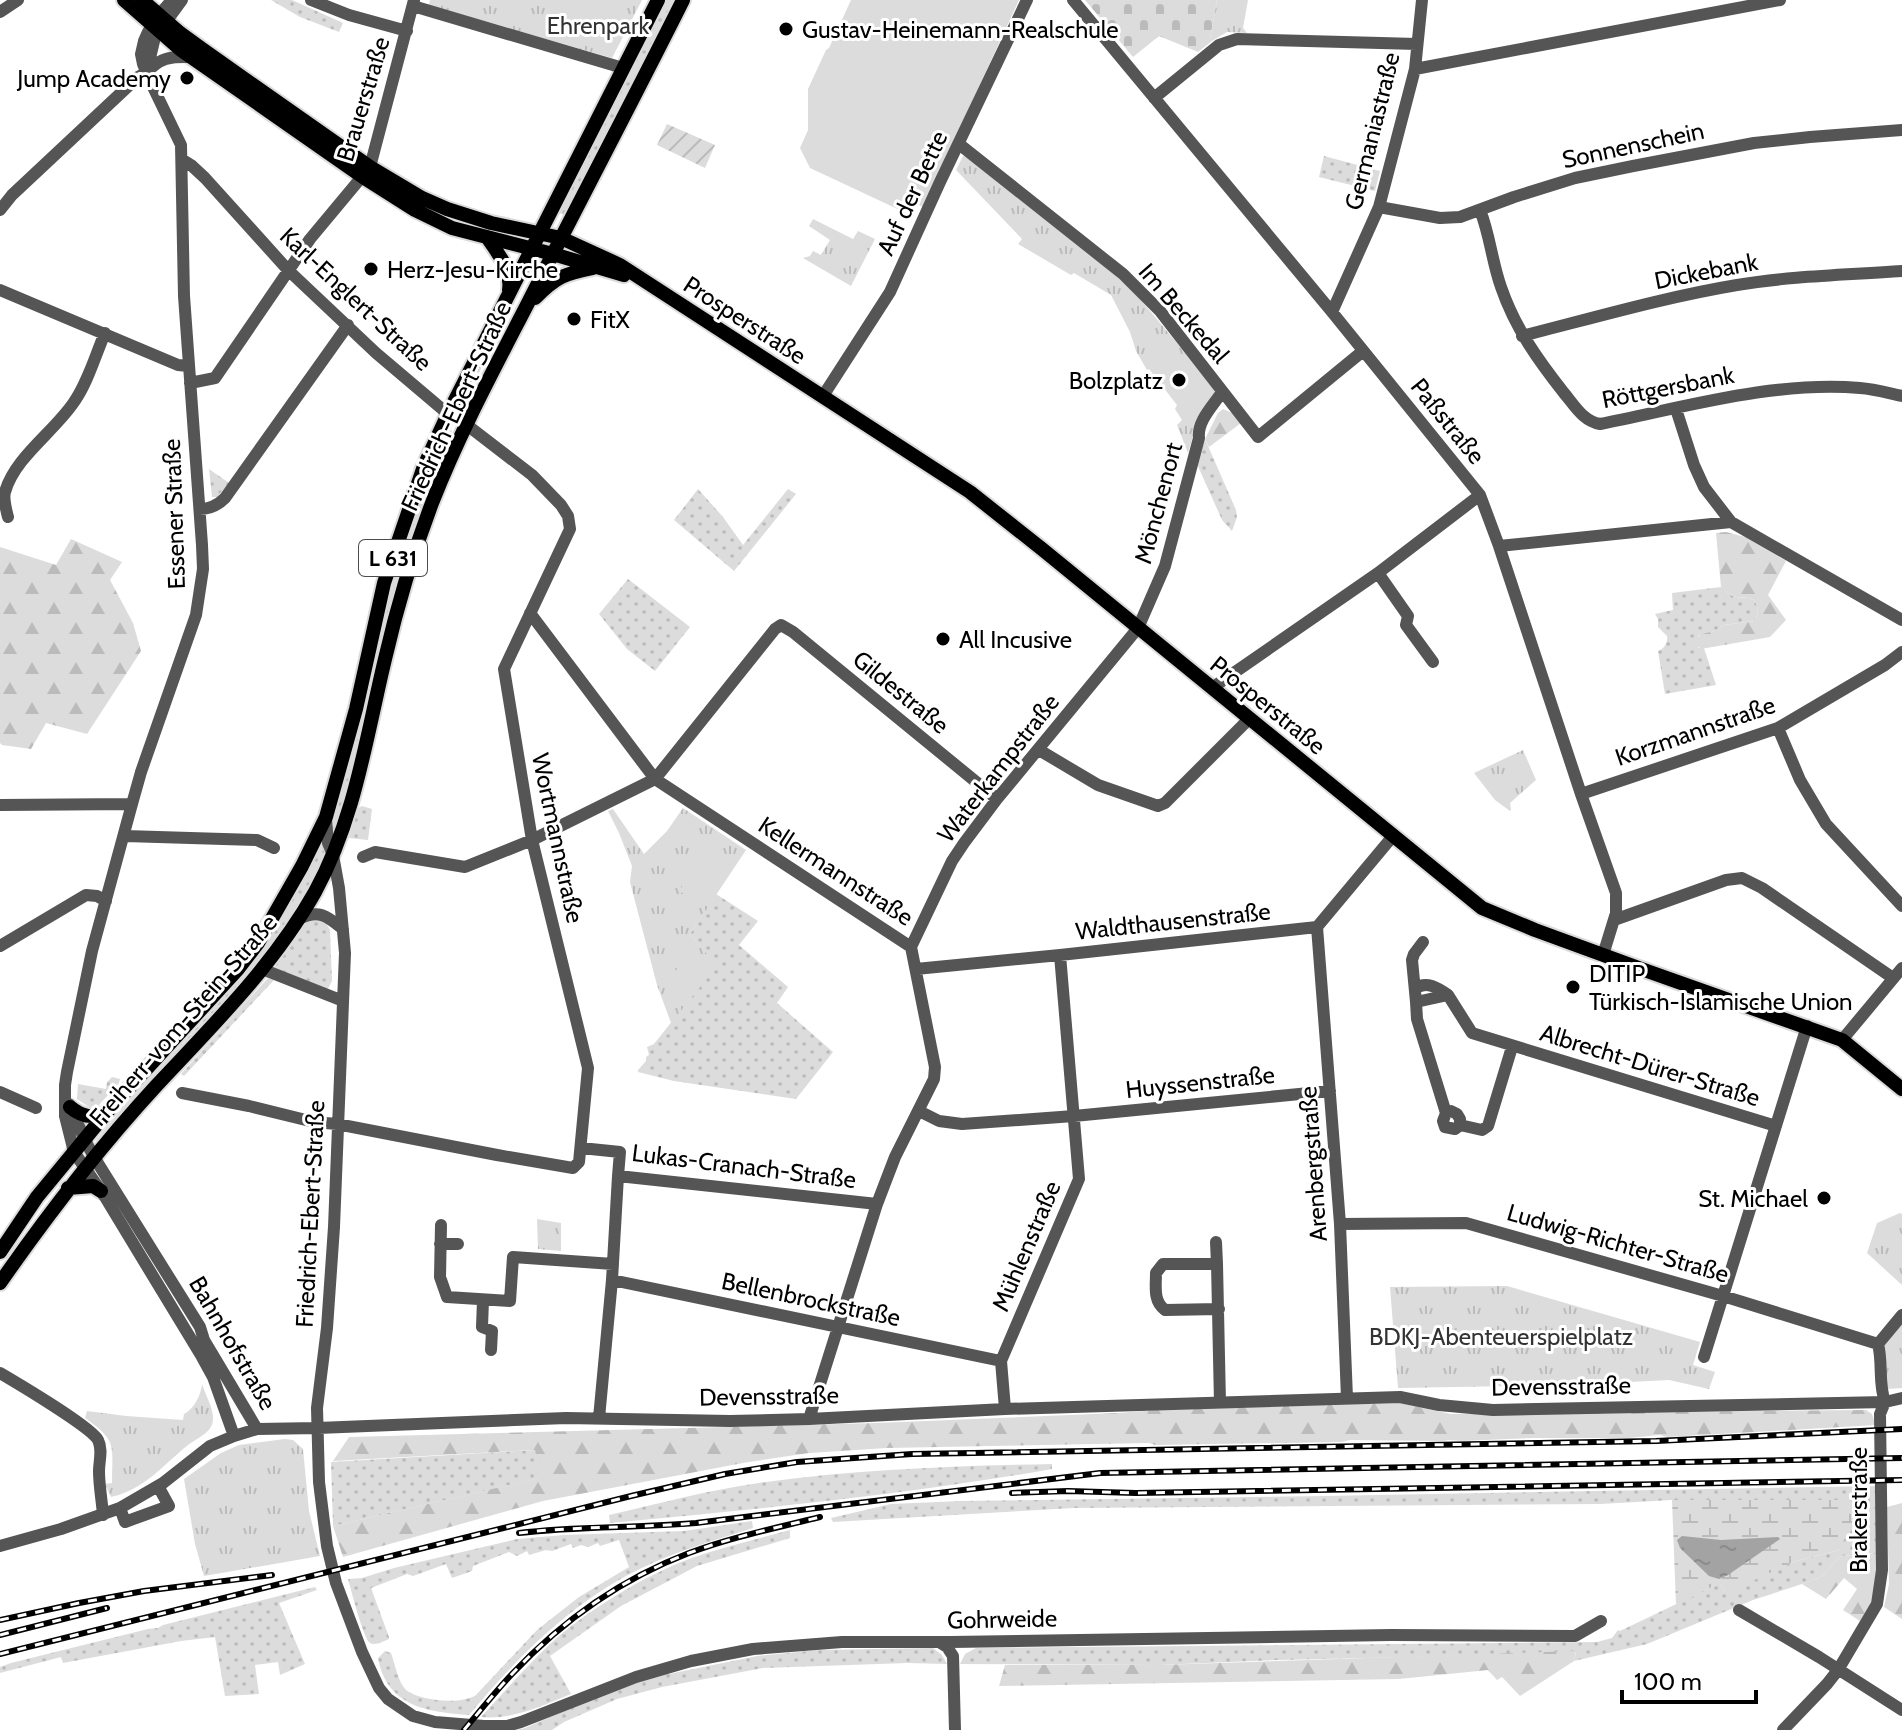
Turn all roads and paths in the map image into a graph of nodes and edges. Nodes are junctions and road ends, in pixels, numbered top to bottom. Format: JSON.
{"nodes":[{"id":1,"x":18,"y":0,"type":"edge"},
{"id":2,"x":124,"y":0,"type":"edge"},
{"id":3,"x":142,"y":0,"type":"edge"},
{"id":4,"x":172,"y":0,"type":"edge"},
{"id":5,"x":182,"y":0,"type":"edge"},
{"id":6,"x":311,"y":0,"type":"edge"},
{"id":7,"x":658,"y":0,"type":"edge"},
{"id":8,"x":683,"y":0,"type":"edge"},
{"id":9,"x":1027,"y":0,"type":"edge"},
{"id":10,"x":1073,"y":0,"type":"edge"},
{"id":11,"x":1422,"y":0,"type":"edge"},
{"id":12,"x":1780,"y":0,"type":"edge"},
{"id":13,"x":413,"y":3,"type":"edge"},
{"id":14,"x":0,"y":12,"type":"edge"},
{"id":15,"x":159,"y":23,"type":"junction"},
{"id":16,"x":407,"y":31,"type":"junction"},
{"id":17,"x":1417,"y":44,"type":"junction"},
{"id":18,"x":192,"y":57,"type":"junction"},
{"id":19,"x":623,"y":68,"type":"junction"},
{"id":20,"x":1415,"y":69,"type":"junction"},
{"id":21,"x":147,"y":73,"type":"junction"},
{"id":22,"x":1154,"y":98,"type":"junction"},
{"id":23,"x":1902,"y":130,"type":"edge"},
{"id":24,"x":959,"y":144,"type":"junction"},
{"id":25,"x":183,"y":160,"type":"junction"},
{"id":26,"x":366,"y":172,"type":"junction"},
{"id":27,"x":1379,"y":207,"type":"junction"},
{"id":28,"x":0,"y":210,"type":"edge"},
{"id":29,"x":1480,"y":210,"type":"junction"},
{"id":30,"x":539,"y":232,"type":"junction"},
{"id":31,"x":487,"y":237,"type":"junction"},
{"id":32,"x":561,"y":238,"type":"junction"},
{"id":33,"x":532,"y":248,"type":"junction"},
{"id":34,"x":553,"y":254,"type":"junction"},
{"id":35,"x":595,"y":267,"type":"junction"},
{"id":36,"x":288,"y":270,"type":"junction"},
{"id":37,"x":1902,"y":271,"type":"edge"},
{"id":38,"x":644,"y":281,"type":"junction"},
{"id":39,"x":0,"y":290,"type":"edge"},
{"id":40,"x":509,"y":293,"type":"junction"},
{"id":41,"x":526,"y":307,"type":"junction"},
{"id":42,"x":1332,"y":312,"type":"junction"},
{"id":43,"x":348,"y":325,"type":"junction"},
{"id":44,"x":105,"y":333,"type":"junction"},
{"id":45,"x":1522,"y":336,"type":"junction"},
{"id":46,"x":1363,"y":351,"type":"junction"},
{"id":47,"x":188,"y":366,"type":"junction"},
{"id":48,"x":190,"y":383,"type":"junction"},
{"id":49,"x":1222,"y":392,"type":"junction"},
{"id":50,"x":823,"y":396,"type":"junction"},
{"id":51,"x":1902,"y":396,"type":"edge"},
{"id":52,"x":1676,"y":409,"type":"junction"},
{"id":53,"x":448,"y":414,"type":"junction"},
{"id":54,"x":467,"y":425,"type":"junction"},
{"id":55,"x":1480,"y":495,"type":"junction"},
{"id":56,"x":200,"y":509,"type":"junction"},
{"id":57,"x":8,"y":517,"type":"dead end"},
{"id":58,"x":1731,"y":522,"type":"junction"},
{"id":59,"x":570,"y":529,"type":"joint"},
{"id":60,"x":1499,"y":546,"type":"junction"},
{"id":61,"x":1378,"y":573,"type":"junction"},
{"id":62,"x":530,"y":613,"type":"junction"},
{"id":63,"x":1902,"y":620,"type":"edge"},
{"id":64,"x":1138,"y":628,"type":"junction"},
{"id":65,"x":1902,"y":652,"type":"edge"},
{"id":66,"x":1433,"y":662,"type":"dead end"},
{"id":67,"x":1212,"y":688,"type":"junction"},
{"id":68,"x":1249,"y":719,"type":"junction"},
{"id":69,"x":1778,"y":728,"type":"junction"},
{"id":70,"x":1039,"y":750,"type":"junction"},
{"id":71,"x":655,"y":779,"type":"junction"},
{"id":72,"x":1581,"y":794,"type":"junction"},
{"id":73,"x":997,"y":799,"type":"junction"},
{"id":74,"x":132,"y":804,"type":"junction"},
{"id":75,"x":0,"y":805,"type":"edge"},
{"id":76,"x":326,"y":817,"type":"junction"},
{"id":77,"x":125,"y":836,"type":"junction"},
{"id":78,"x":1393,"y":836,"type":"junction"},
{"id":79,"x":532,"y":840,"type":"junction"},
{"id":80,"x":274,"y":848,"type":"dead end"},
{"id":81,"x":333,"y":855,"type":"junction"},
{"id":82,"x":363,"y":857,"type":"dead end"},
{"id":83,"x":302,"y":866,"type":"joint"},
{"id":84,"x":106,"y":901,"type":"junction"},
{"id":85,"x":1902,"y":906,"type":"edge"},
{"id":86,"x":299,"y":919,"type":"junction"},
{"id":87,"x":1614,"y":920,"type":"junction"},
{"id":88,"x":1317,"y":927,"type":"junction"},
{"id":89,"x":343,"y":929,"type":"junction"},
{"id":90,"x":1423,"y":942,"type":"dead end"},
{"id":91,"x":0,"y":946,"type":"edge"},
{"id":92,"x":911,"y":947,"type":"junction"},
{"id":93,"x":1060,"y":955,"type":"junction"},
{"id":94,"x":1603,"y":955,"type":"junction"},
{"id":95,"x":262,"y":969,"type":"junction"},
{"id":96,"x":916,"y":969,"type":"junction"},
{"id":97,"x":1898,"y":973,"type":"edge"},
{"id":98,"x":1416,"y":995,"type":"junction"},
{"id":99,"x":343,"y":1001,"type":"junction"},
{"id":100,"x":1807,"y":1026,"type":"junction"},
{"id":101,"x":1842,"y":1040,"type":"junction"},
{"id":102,"x":1512,"y":1047,"type":"junction"},
{"id":103,"x":65,"y":1085,"type":"junction"},
{"id":104,"x":1902,"y":1088,"type":"edge"},
{"id":105,"x":1330,"y":1091,"type":"junction"},
{"id":106,"x":0,"y":1092,"type":"edge"},
{"id":107,"x":182,"y":1093,"type":"dead end"},
{"id":108,"x":70,"y":1107,"type":"junction"},
{"id":109,"x":36,"y":1108,"type":"dead end"},
{"id":110,"x":919,"y":1111,"type":"junction"},
{"id":111,"x":107,"y":1112,"type":"junction"},
{"id":112,"x":1074,"y":1116,"type":"junction"},
{"id":113,"x":337,"y":1124,"type":"junction"},
{"id":114,"x":1776,"y":1126,"type":"junction"},
{"id":115,"x":85,"y":1140,"type":"junction"},
{"id":116,"x":581,"y":1148,"type":"junction"},
{"id":117,"x":74,"y":1152,"type":"junction"},
{"id":118,"x":88,"y":1165,"type":"junction"},
{"id":119,"x":618,"y":1176,"type":"junction"},
{"id":120,"x":68,"y":1188,"type":"junction"},
{"id":121,"x":101,"y":1191,"type":"junction"},
{"id":122,"x":877,"y":1204,"type":"junction"},
{"id":123,"x":1340,"y":1224,"type":"junction"},
{"id":124,"x":441,"y":1225,"type":"dead end"},
{"id":125,"x":1216,"y":1242,"type":"dead end"},
{"id":126,"x":440,"y":1244,"type":"junction"},
{"id":127,"x":458,"y":1244,"type":"dead end"},
{"id":128,"x":0,"y":1252,"type":"edge"},
{"id":129,"x":613,"y":1264,"type":"junction"},
{"id":130,"x":1217,"y":1264,"type":"junction"},
{"id":131,"x":612,"y":1280,"type":"junction"},
{"id":132,"x":0,"y":1283,"type":"edge"},
{"id":133,"x":1723,"y":1296,"type":"junction"},
{"id":134,"x":483,"y":1300,"type":"junction"},
{"id":135,"x":1219,"y":1309,"type":"junction"},
{"id":136,"x":1902,"y":1315,"type":"edge"},
{"id":137,"x":837,"y":1327,"type":"junction"},
{"id":138,"x":1878,"y":1344,"type":"junction"},
{"id":139,"x":491,"y":1350,"type":"dead end"},
{"id":140,"x":1704,"y":1357,"type":"dead end"},
{"id":141,"x":1001,"y":1361,"type":"junction"},
{"id":142,"x":0,"y":1366,"type":"edge"},
{"id":143,"x":0,"y":1373,"type":"edge"},
{"id":144,"x":19,"y":1385,"type":"junction"},
{"id":145,"x":1347,"y":1398,"type":"junction"},
{"id":146,"x":1902,"y":1398,"type":"edge"},
{"id":147,"x":1885,"y":1402,"type":"junction"},
{"id":148,"x":1220,"y":1403,"type":"junction"},
{"id":149,"x":1005,"y":1409,"type":"junction"},
{"id":150,"x":599,"y":1418,"type":"junction"},
{"id":151,"x":809,"y":1419,"type":"junction"},
{"id":152,"x":318,"y":1428,"type":"junction"},
{"id":153,"x":257,"y":1429,"type":"junction"},
{"id":154,"x":234,"y":1436,"type":"junction"},
{"id":155,"x":158,"y":1486,"type":"junction"},
{"id":156,"x":120,"y":1508,"type":"junction"},
{"id":157,"x":103,"y":1515,"type":"junction"},
{"id":158,"x":0,"y":1546,"type":"edge"},
{"id":159,"x":1739,"y":1610,"type":"dead end"},
{"id":160,"x":1601,"y":1621,"type":"dead end"},
{"id":161,"x":939,"y":1642,"type":"junction"},
{"id":162,"x":1838,"y":1670,"type":"junction"},
{"id":163,"x":1902,"y":1710,"type":"edge"},
{"id":164,"x":413,"y":1716,"type":"junction"},
{"id":165,"x":408,"y":1730,"type":"edge"},
{"id":166,"x":955,"y":1730,"type":"edge"},
{"id":167,"x":1783,"y":1730,"type":"edge"}],
"edges":[{"from":1,"to":14,"type":"street"},
{"from":2,"to":15,"type":"main road"},
{"from":3,"to":15,"type":"main road"},
{"from":4,"to":15,"type":"street"},
{"from":5,"to":15,"type":"street"},
{"from":6,"to":16,"type":"street"},
{"from":7,"to":19,"type":"main road","name":"Friedrich-Ebert-Straße","number":"L 631"},
{"from":8,"to":32,"type":"main road","name":"Friedrich-Ebert-Straße","number":"L 631"},
{"from":9,"to":24,"type":"street","name":"Auf der Bette"},
{"from":10,"to":22,"type":"street","name":"Paßstraße"},
{"from":11,"to":17,"type":"street","name":"Germaniastraße"},
{"from":12,"to":20,"type":"street"},
{"from":13,"to":16,"type":"street","name":"Brauerstraße"},
{"from":13,"to":19,"type":"street"},
{"from":15,"to":18,"type":"main road","name":"Prosperstraße"},
{"from":15,"to":21,"type":"street"},
{"from":15,"to":26,"type":"main road","name":"Prosperstraße"},
{"from":16,"to":26,"type":"street","name":"Brauerstraße"},
{"from":17,"to":20,"type":"street","name":"Germaniastraße"},
{"from":17,"to":22,"type":"street"},
{"from":18,"to":21,"type":"street"},
{"from":18,"to":26,"type":"main road","name":"Prosperstraße"},
{"from":19,"to":30,"type":"main road","name":"Friedrich-Ebert-Straße","number":"L 631"},
{"from":20,"to":27,"type":"street","name":"Germaniastraße"},
{"from":21,"to":25,"type":"street","name":"Essener Straße"},
{"from":21,"to":28,"type":"street"},
{"from":22,"to":42,"type":"street","name":"Paßstraße"},
{"from":23,"to":29,"type":"street","name":"Sonnenschein"},
{"from":24,"to":49,"type":"street","name":"Im Beckedal"},
{"from":24,"to":50,"type":"street","name":"Auf der Bette"},
{"from":25,"to":36,"type":"street","name":"Karl-Englert-Straße"},
{"from":25,"to":47,"type":"street","name":"Essener Straße"},
{"from":26,"to":30,"type":"main road","name":"Prosperstraße"},
{"from":26,"to":31,"type":"main road","name":"Prosperstraße"},
{"from":26,"to":36,"type":"street","name":"Brauerstraße"},
{"from":27,"to":29,"type":"street","name":"Sonnenschein"},
{"from":27,"to":42,"type":"street","name":"Germaniastraße"},
{"from":29,"to":45,"type":"street","name":"Röttgersbank"},
{"from":30,"to":32,"type":"main road","name":"Prosperstraße"},
{"from":30,"to":33,"type":"main road","name":"Friedrich-Ebert-Straße","number":"L 631"},
{"from":31,"to":33,"type":"main road","name":"Prosperstraße"},
{"from":31,"to":40,"type":"main road"},
{"from":32,"to":34,"type":"main road","name":"Friedrich-Ebert-Straße","number":"L 631"},
{"from":32,"to":38,"type":"main road","name":"Prosperstraße"},
{"from":33,"to":34,"type":"main road","name":"Prosperstraße"},
{"from":33,"to":40,"type":"main road","name":"Friedrich-Ebert-Straße","number":"L 631"},
{"from":34,"to":35,"type":"main road","name":"Prosperstraße"},
{"from":34,"to":41,"type":"main road","name":"Friedrich-Ebert-Straße","number":"L 631"},
{"from":35,"to":38,"type":"main road","name":"Prosperstraße"},
{"from":35,"to":41,"type":"main road"},
{"from":36,"to":43,"type":"street","name":"Karl-Englert-Straße"},
{"from":36,"to":48,"type":"street","name":"Brauerstraße"},
{"from":37,"to":45,"type":"street","name":"Dickebank"},
{"from":38,"to":50,"type":"main road","name":"Prosperstraße"},
{"from":39,"to":44,"type":"street"},
{"from":40,"to":53,"type":"main road","name":"Friedrich-Ebert-Straße","number":"L 631"},
{"from":41,"to":54,"type":"main road","name":"Friedrich-Ebert-Straße","number":"L 631"},
{"from":42,"to":46,"type":"street","name":"Paßstraße"},
{"from":43,"to":53,"type":"street","name":"Karl-Englert-Straße"},
{"from":43,"to":56,"type":"street"},
{"from":44,"to":47,"type":"street"},
{"from":44,"to":57,"type":"street"},
{"from":45,"to":52,"type":"street","name":"Röttgersbank"},
{"from":46,"to":49,"type":"street","name":"Im Beckedal"},
{"from":46,"to":55,"type":"street","name":"Paßstraße"},
{"from":47,"to":48,"type":"street","name":"Essener Straße"},
{"from":48,"to":56,"type":"street","name":"Essener Straße"},
{"from":49,"to":64,"type":"street","name":"Mönchenort"},
{"from":50,"to":64,"type":"main road","name":"Prosperstraße"},
{"from":51,"to":52,"type":"street","name":"Röttgersbank"},
{"from":52,"to":58,"type":"street"},
{"from":53,"to":54,"type":"street","name":"Karl-Englert-Straße"},
{"from":53,"to":76,"type":"main road","name":"Friedrich-Ebert-Straße","number":"L 631"},
{"from":54,"to":59,"type":"street","name":"Karl-Englert-Straße"},
{"from":54,"to":81,"type":"main road","name":"Friedrich-Ebert-Straße","number":"L 631"},
{"from":55,"to":60,"type":"street","name":"Paßstraße"},
{"from":55,"to":61,"type":"street"},
{"from":56,"to":74,"type":"street","name":"Essener Straße"},
{"from":58,"to":60,"type":"street"},
{"from":58,"to":63,"type":"street"},
{"from":59,"to":62,"type":"street","name":"Wortmannstraße"},
{"from":60,"to":72,"type":"street","name":"Paßstraße"},
{"from":61,"to":66,"type":"street"},
{"from":61,"to":67,"type":"street"},
{"from":62,"to":71,"type":"street","name":"Kellermannstraße"},
{"from":62,"to":79,"type":"street","name":"Wortmannstraße"},
{"from":64,"to":67,"type":"main road","name":"Prosperstraße"},
{"from":64,"to":70,"type":"street","name":"Waterkampstraße"},
{"from":65,"to":69,"type":"street","name":"Korzmannstraße"},
{"from":67,"to":68,"type":"main road","name":"Prosperstraße"},
{"from":68,"to":70,"type":"street"},
{"from":68,"to":78,"type":"main road","name":"Prosperstraße"},
{"from":69,"to":72,"type":"street","name":"Korzmannstraße"},
{"from":69,"to":85,"type":"street"},
{"from":70,"to":73,"type":"street","name":"Waterkampstraße"},
{"from":71,"to":73,"type":"street","name":"Gildestraße"},
{"from":71,"to":79,"type":"street"},
{"from":71,"to":92,"type":"street","name":"Kellermannstraße"},
{"from":72,"to":87,"type":"street","name":"Paßstraße"},
{"from":73,"to":92,"type":"street","name":"Waterkampstraße"},
{"from":74,"to":75,"type":"street"},
{"from":74,"to":77,"type":"street","name":"Essener Straße"},
{"from":76,"to":81,"type":"street","name":"Friedrich-Ebert-Straße"},
{"from":76,"to":83,"type":"main road","name":"Friedrich-Ebert-Straße","number":"L 631"},
{"from":77,"to":80,"type":"street"},
{"from":77,"to":84,"type":"street","name":"Essener Straße"},
{"from":78,"to":88,"type":"street"},
{"from":78,"to":94,"type":"main road","name":"Prosperstraße"},
{"from":79,"to":82,"type":"street"},
{"from":79,"to":116,"type":"street","name":"Wortmannstraße"},
{"from":81,"to":86,"type":"main road","name":"Freiherr-vom-Stein-Straße","number":"L 631"},
{"from":81,"to":89,"type":"street","name":"Friedrich-Ebert-Straße"},
{"from":83,"to":111,"type":"main road","name":"Freiherr-vom-Stein-Straße","number":"L 631"},
{"from":84,"to":91,"type":"street"},
{"from":84,"to":103,"type":"street","name":"Essener Straße"},
{"from":86,"to":89,"type":"street"},
{"from":86,"to":95,"type":"main road","name":"Freiherr-vom-Stein-Straße","number":"L 631"},
{"from":87,"to":94,"type":"street","name":"Paßstraße"},
{"from":87,"to":97,"type":"street"},
{"from":88,"to":93,"type":"street","name":"Waldthausenstraße"},
{"from":88,"to":105,"type":"street","name":"Arenbergstraße"},
{"from":89,"to":99,"type":"street","name":"Friedrich-Ebert-Straße"},
{"from":90,"to":98,"type":"street","name":"Albrecht-Dürer-Straße"},
{"from":92,"to":96,"type":"street","name":"Kellermannstraße"},
{"from":93,"to":96,"type":"street","name":"Waldthausenstraße"},
{"from":93,"to":112,"type":"street","name":"Mühlenstraße"},
{"from":94,"to":100,"type":"main road","name":"Prosperstraße"},
{"from":95,"to":99,"type":"street"},
{"from":95,"to":118,"type":"main road","name":"Freiherr-vom-Stein-Straße","number":"L 631"},
{"from":96,"to":110,"type":"street","name":"Kellermannstraße"},
{"from":97,"to":101,"type":"street"},
{"from":98,"to":102,"type":"street","name":"Albrecht-Dürer-Straße"},
{"from":98,"to":102,"type":"street","name":"Albrecht-Dürer-Straße"},
{"from":99,"to":113,"type":"street","name":"Friedrich-Ebert-Straße"},
{"from":100,"to":101,"type":"main road","name":"Prosperstraße"},
{"from":100,"to":114,"type":"street"},
{"from":101,"to":104,"type":"main road","name":"Prosperstraße"},
{"from":102,"to":114,"type":"street","name":"Albrecht-Dürer-Straße"},
{"from":103,"to":108,"type":"street","name":"Essener Straße"},
{"from":103,"to":117,"type":"street","name":"Essener Straße"},
{"from":105,"to":112,"type":"street","name":"Huyssenstraße"},
{"from":105,"to":123,"type":"street","name":"Arenbergstraße"},
{"from":106,"to":109,"type":"street"},
{"from":107,"to":113,"type":"street"},
{"from":108,"to":111,"type":"main road"},
{"from":108,"to":115,"type":"street","name":"Bahnhofstraße"},
{"from":110,"to":112,"type":"street","name":"Huyssenstraße"},
{"from":110,"to":122,"type":"street","name":"Kellermannstraße"},
{"from":111,"to":115,"type":"main road","name":"Freiherr-vom-Stein-Straße","number":"L 631"},
{"from":112,"to":141,"type":"street","name":"Mühlenstraße"},
{"from":113,"to":116,"type":"street","name":"Wortmannstraße"},
{"from":113,"to":152,"type":"street","name":"Friedrich-Ebert-Straße"},
{"from":114,"to":133,"type":"street"},
{"from":115,"to":117,"type":"main road","name":"Freiherr-vom-Stein-Straße","number":"L 631"},
{"from":115,"to":118,"type":"street","name":"Bahnhofstraße"},
{"from":116,"to":119,"type":"street","name":"Lukas-Cranach-Straße"},
{"from":117,"to":118,"type":"street","name":"Bahnhofstraße"},
{"from":117,"to":128,"type":"main road","number":"L 631"},
{"from":118,"to":120,"type":"main road","number":"L 631"},
{"from":118,"to":121,"type":"street","name":"Bahnhofstraße"},
{"from":118,"to":153,"type":"street","name":"Bahnhofstraße"},
{"from":119,"to":122,"type":"street","name":"Lukas-Cranach-Straße"},
{"from":119,"to":129,"type":"street"},
{"from":120,"to":121,"type":"main road"},
{"from":120,"to":132,"type":"main road","number":"L 631"},
{"from":121,"to":154,"type":"street","name":"Bahnhofstraße"},
{"from":122,"to":137,"type":"street","name":"Kellermannstraße"},
{"from":123,"to":133,"type":"street","name":"Ludwig-Richter-Straße"},
{"from":123,"to":145,"type":"street","name":"Arenbergstraße"},
{"from":124,"to":126,"type":"street"},
{"from":125,"to":130,"type":"street"},
{"from":126,"to":127,"type":"street"},
{"from":126,"to":134,"type":"street"},
{"from":129,"to":131,"type":"street"},
{"from":129,"to":134,"type":"street"},
{"from":130,"to":135,"type":"street"},
{"from":130,"to":135,"type":"street"},
{"from":131,"to":137,"type":"street","name":"Bellenbrockstraße"},
{"from":131,"to":150,"type":"street"},
{"from":133,"to":138,"type":"street","name":"Ludwig-Richter-Straße"},
{"from":133,"to":140,"type":"street"},
{"from":134,"to":139,"type":"street"},
{"from":135,"to":148,"type":"street"},
{"from":136,"to":138,"type":"street"},
{"from":137,"to":141,"type":"street","name":"Bellenbrockstraße"},
{"from":137,"to":151,"type":"street","name":"Kellermannstraße"},
{"from":138,"to":147,"type":"street"},
{"from":141,"to":149,"type":"street","name":"Mühlenstraße"},
{"from":142,"to":144,"type":"street"},
{"from":143,"to":144,"type":"street"},
{"from":144,"to":157,"type":"street"},
{"from":145,"to":147,"type":"street","name":"Devensstraße"},
{"from":145,"to":148,"type":"street","name":"Devensstraße"},
{"from":146,"to":147,"type":"street","name":"Devensstraße"},
{"from":147,"to":162,"type":"street","name":"Brakerstraße"},
{"from":148,"to":149,"type":"street","name":"Devensstraße"},
{"from":149,"to":151,"type":"street","name":"Devensstraße"},
{"from":150,"to":151,"type":"street","name":"Devensstraße"},
{"from":150,"to":152,"type":"street","name":"Devensstraße"},
{"from":152,"to":153,"type":"street","name":"Bahnhofstraße"},
{"from":152,"to":164,"type":"street"},
{"from":153,"to":154,"type":"street"},
{"from":154,"to":155,"type":"street"},
{"from":155,"to":156,"type":"street"},
{"from":155,"to":156,"type":"street"},
{"from":156,"to":157,"type":"street"},
{"from":157,"to":158,"type":"street"},
{"from":159,"to":162,"type":"street"},
{"from":160,"to":161,"type":"street","name":"Gohrweide"},
{"from":161,"to":164,"type":"street","name":"Gohrweide"},
{"from":161,"to":166,"type":"street"},
{"from":162,"to":163,"type":"street"},
{"from":162,"to":167,"type":"street","name":"Brakerstraße"},
{"from":164,"to":165,"type":"street"}]}
